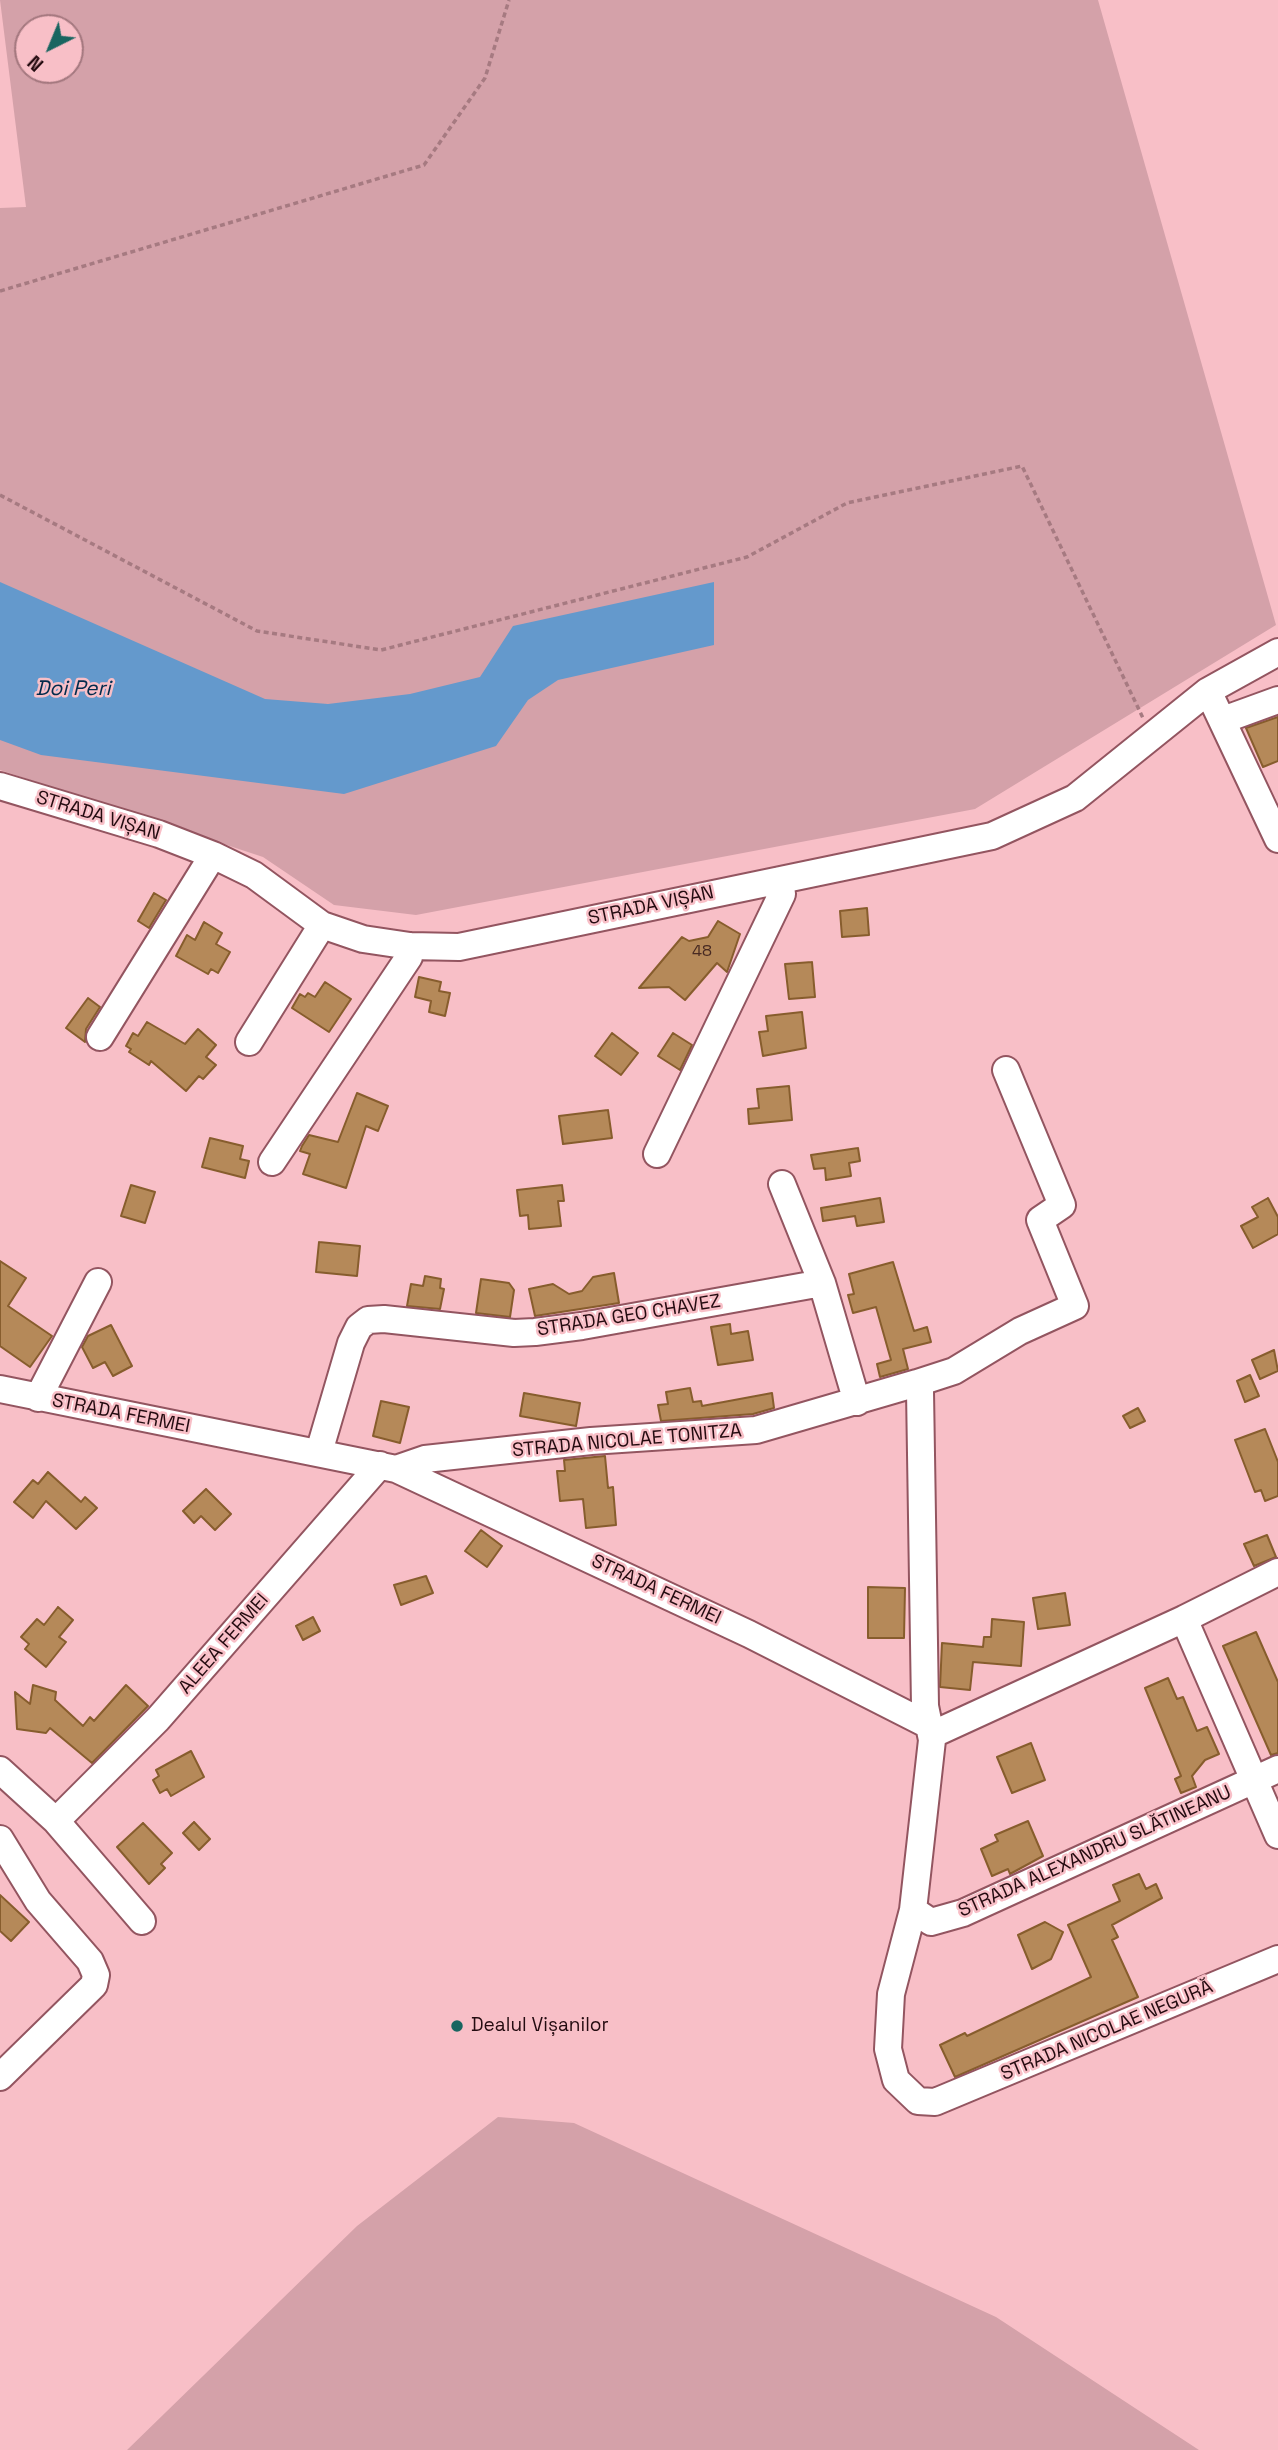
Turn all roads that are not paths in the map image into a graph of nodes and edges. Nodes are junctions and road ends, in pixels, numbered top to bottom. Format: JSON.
{"nodes":[{"id":1,"x":1278,"y":653,"type":"edge"},
{"id":2,"x":1208,"y":691,"type":"junction"},
{"id":3,"x":1278,"y":700,"type":"edge"},
{"id":4,"x":1223,"y":720,"type":"junction"},
{"id":5,"x":0,"y":786,"type":"edge"},
{"id":6,"x":1268,"y":794,"type":"edge"},
{"id":7,"x":1278,"y":839,"type":"edge"},
{"id":8,"x":213,"y":855,"type":"junction"},
{"id":9,"x":780,"y":880,"type":"junction"},
{"id":10,"x":322,"y":925,"type":"junction"},
{"id":11,"x":410,"y":946,"type":"junction"},
{"id":12,"x":100,"y":1037,"type":"dead end"},
{"id":13,"x":249,"y":1042,"type":"dead end"},
{"id":14,"x":1006,"y":1070,"type":"dead end"},
{"id":15,"x":657,"y":1154,"type":"dead end"},
{"id":16,"x":272,"y":1162,"type":"dead end"},
{"id":17,"x":782,"y":1184,"type":"dead end"},
{"id":18,"x":99,"y":1282,"type":"dead end"},
{"id":19,"x":822,"y":1283,"type":"junction"},
{"id":20,"x":917,"y":1383,"type":"junction"},
{"id":21,"x":0,"y":1389,"type":"edge"},
{"id":22,"x":38,"y":1398,"type":"junction"},
{"id":23,"x":857,"y":1402,"type":"junction"},
{"id":24,"x":319,"y":1452,"type":"junction"},
{"id":25,"x":388,"y":1467,"type":"junction"},
{"id":26,"x":1278,"y":1572,"type":"edge"},
{"id":27,"x":1184,"y":1619,"type":"junction"},
{"id":28,"x":928,"y":1727,"type":"junction"},
{"id":29,"x":0,"y":1770,"type":"edge"},
{"id":30,"x":1266,"y":1774,"type":"edge"},
{"id":31,"x":58,"y":1818,"type":"junction"},
{"id":32,"x":1278,"y":1835,"type":"edge"},
{"id":33,"x":0,"y":1839,"type":"edge"},
{"id":34,"x":913,"y":1910,"type":"junction"},
{"id":35,"x":142,"y":1921,"type":"dead end"},
{"id":36,"x":1278,"y":1959,"type":"edge"},
{"id":37,"x":0,"y":2077,"type":"edge"}],
"edges":[{"from":1,"to":2,"type":"street","name":"STRADA VIȘAN"},
{"from":2,"to":4,"type":"street"},
{"from":2,"to":9,"type":"street","name":"STRADA VIȘAN"},
{"from":3,"to":4,"type":"street"},
{"from":4,"to":6,"type":"street"},
{"from":5,"to":8,"type":"street","name":"STRADA VIȘAN"},
{"from":6,"to":7,"type":"street"},
{"from":8,"to":10,"type":"street","name":"STRADA VIȘAN"},
{"from":8,"to":12,"type":"street"},
{"from":9,"to":11,"type":"street","name":"STRADA VIȘAN"},
{"from":9,"to":15,"type":"street"},
{"from":10,"to":11,"type":"street","name":"STRADA VIȘAN"},
{"from":10,"to":13,"type":"street"},
{"from":11,"to":16,"type":"street"},
{"from":14,"to":20,"type":"street","name":"STRADA NICOLAE TONITZA"},
{"from":17,"to":19,"type":"street"},
{"from":18,"to":22,"type":"street"},
{"from":19,"to":23,"type":"street"},
{"from":19,"to":24,"type":"street","name":"STRADA GEO CHAVEZ"},
{"from":20,"to":23,"type":"street","name":"STRADA NICOLAE TONITZA"},
{"from":20,"to":28,"type":"street"},
{"from":21,"to":22,"type":"street","name":"STRADA FERMEI"},
{"from":22,"to":24,"type":"street","name":"STRADA FERMEI"},
{"from":23,"to":25,"type":"street","name":"STRADA NICOLAE TONITZA"},
{"from":24,"to":25,"type":"street","name":"STRADA FERMEI"},
{"from":25,"to":28,"type":"street","name":"STRADA FERMEI"},
{"from":25,"to":31,"type":"street","name":"ALEEA FERMEI"},
{"from":26,"to":27,"type":"street"},
{"from":27,"to":28,"type":"street"},
{"from":27,"to":30,"type":"street"},
{"from":28,"to":34,"type":"street"},
{"from":29,"to":31,"type":"street"},
{"from":30,"to":32,"type":"street"},
{"from":30,"to":34,"type":"street","name":"STRADA ALEXANDRU SLĂTINEANU"},
{"from":31,"to":35,"type":"street"},
{"from":33,"to":37,"type":"street"},
{"from":34,"to":36,"type":"street","name":"STRADA NICOLAE NEGURĂ"}]}
